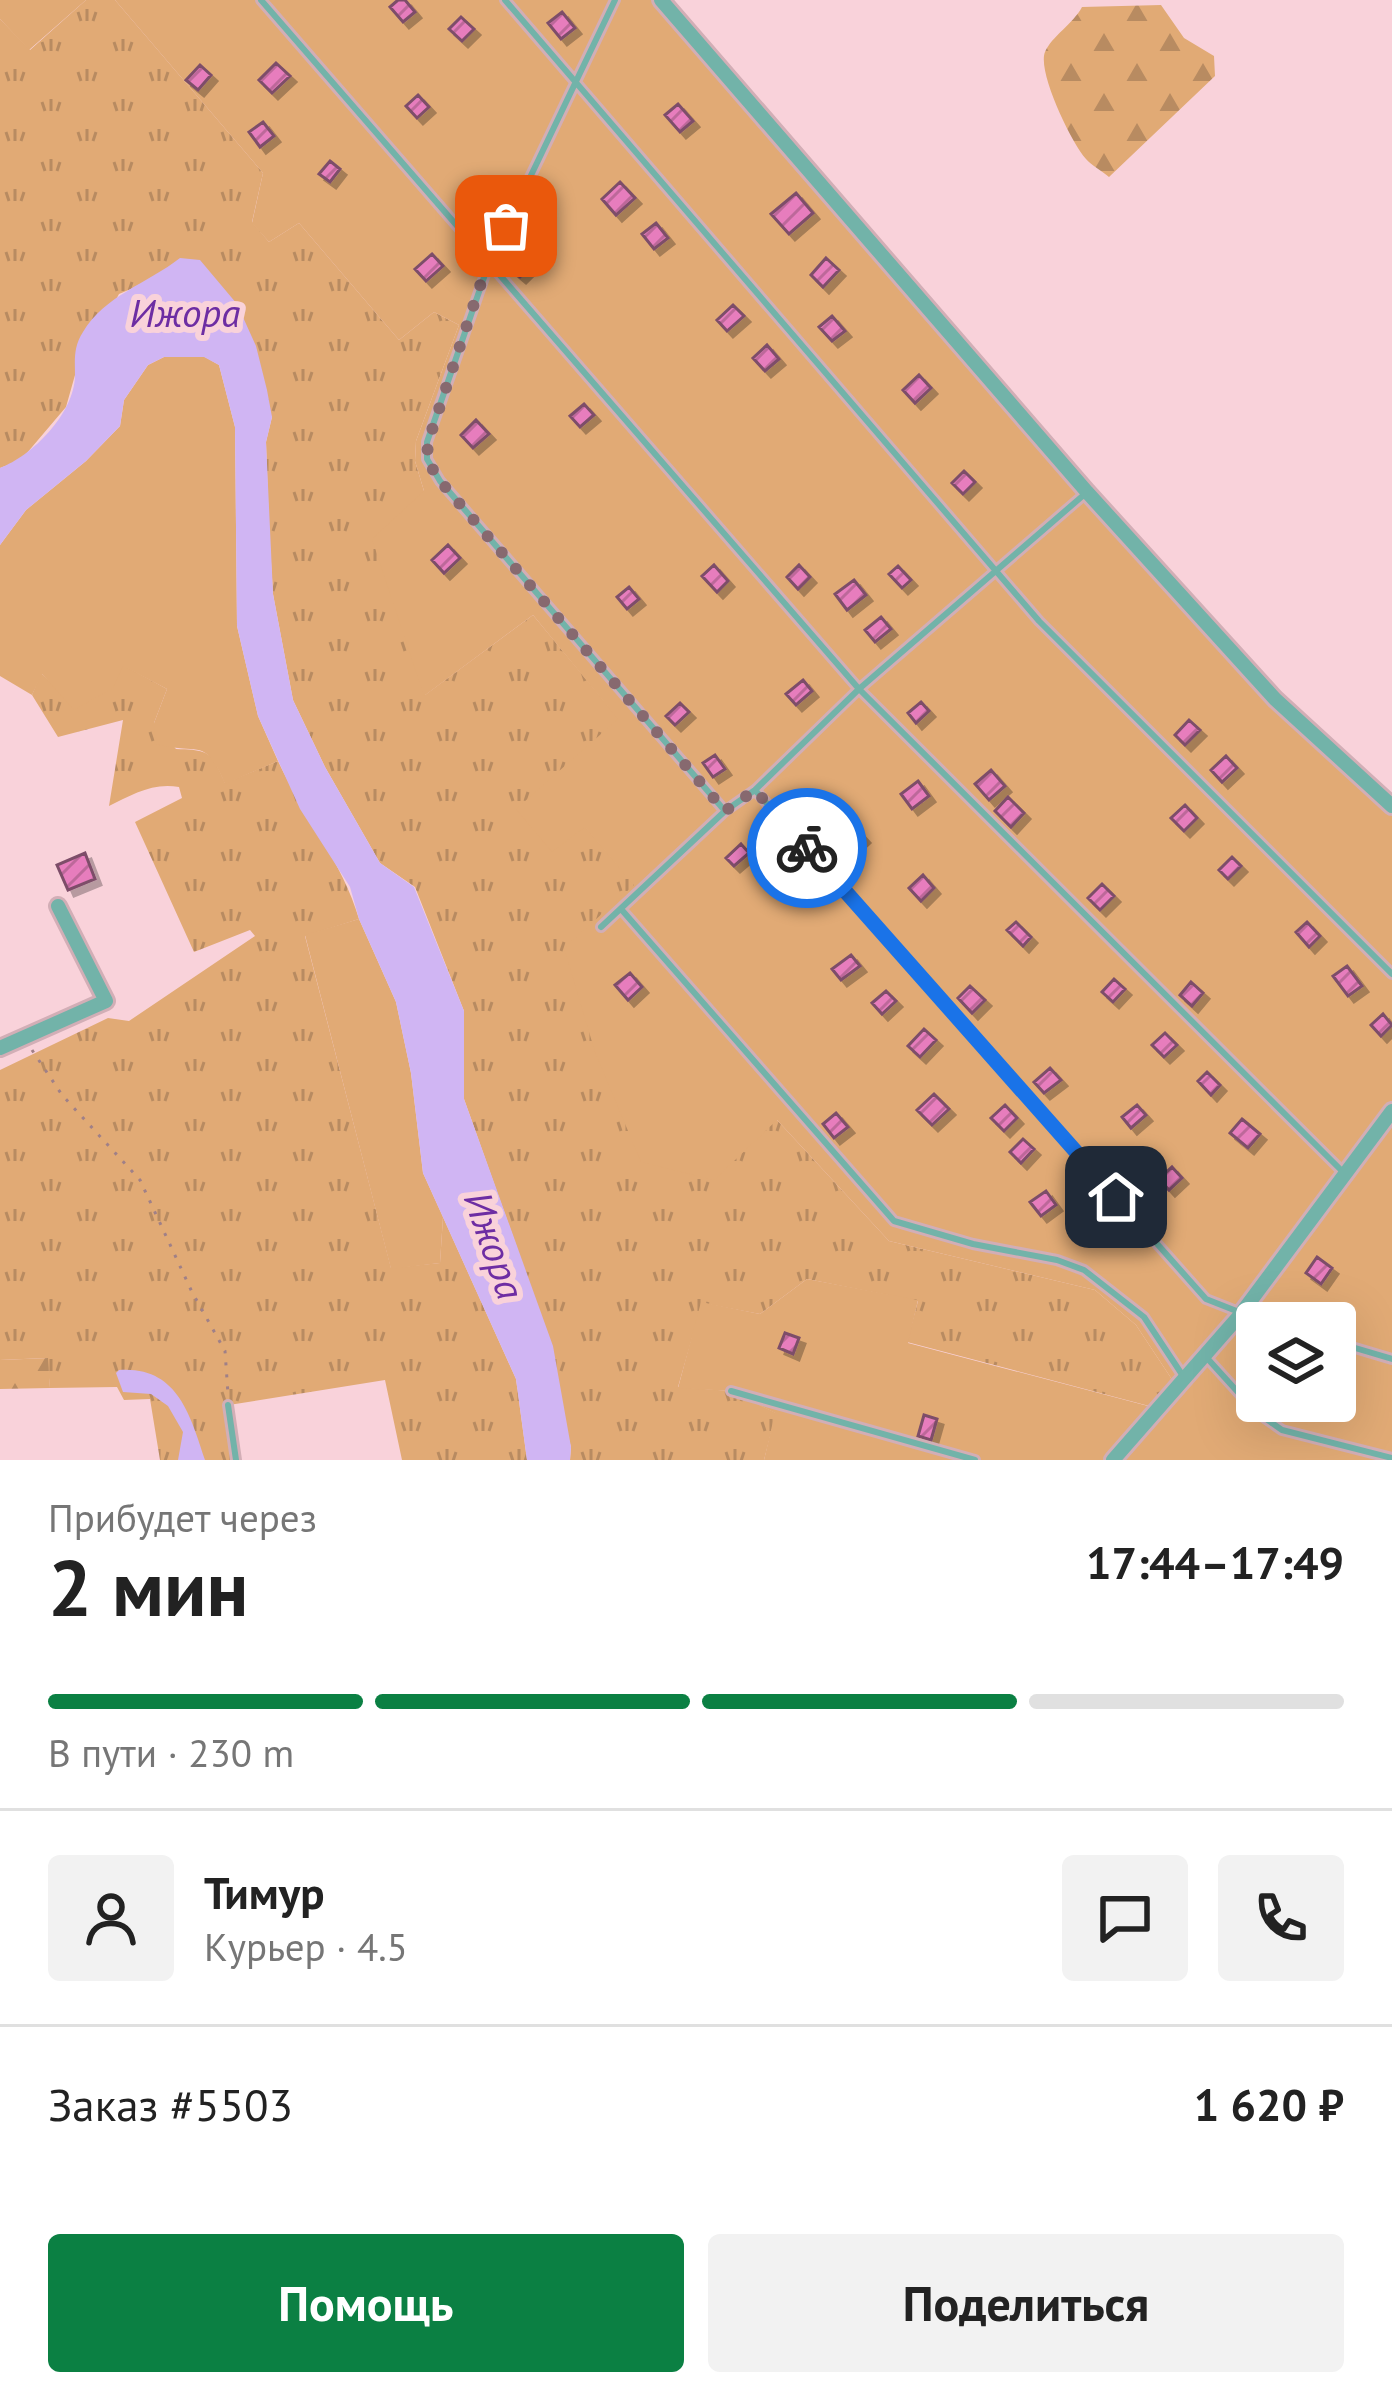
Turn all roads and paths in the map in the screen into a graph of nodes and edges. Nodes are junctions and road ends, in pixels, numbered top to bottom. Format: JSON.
{"nodes":[{"id":1,"x":261,"y":0,"type":"edge"},
{"id":2,"x":505,"y":0,"type":"edge"},
{"id":3,"x":615,"y":0,"type":"edge"},
{"id":4,"x":661,"y":0,"type":"edge"},
{"id":5,"x":575,"y":82,"type":"junction"},
{"id":6,"x":488,"y":262,"type":"junction"},
{"id":7,"x":1087,"y":492,"type":"junction"},
{"id":8,"x":996,"y":569,"type":"junction"},
{"id":9,"x":859,"y":688,"type":"junction"},
{"id":10,"x":755,"y":790,"type":"junction"},
{"id":11,"x":1392,"y":806,"type":"edge"},
{"id":12,"x":725,"y":811,"type":"junction"},
{"id":13,"x":58,"y":905,"type":"dead end"},
{"id":14,"x":621,"y":909,"type":"junction"},
{"id":15,"x":601,"y":927,"type":"dead end"},
{"id":16,"x":1392,"y":974,"type":"edge"},
{"id":17,"x":24,"y":1038,"type":"junction"},
{"id":18,"x":0,"y":1048,"type":"edge"},
{"id":19,"x":1392,"y":1111,"type":"edge"},
{"id":20,"x":1343,"y":1172,"type":"junction"},
{"id":21,"x":1249,"y":1302,"type":"edge"},
{"id":22,"x":1236,"y":1313,"type":"edge"},
{"id":23,"x":1236,"y":1319,"type":"edge"},
{"id":24,"x":1356,"y":1348,"type":"edge"},
{"id":25,"x":1204,"y":1355,"type":"junction"},
{"id":26,"x":1392,"y":1359,"type":"edge"},
{"id":27,"x":1184,"y":1377,"type":"junction"},
{"id":28,"x":730,"y":1391,"type":"dead end"},
{"id":29,"x":229,"y":1405,"type":"joint"},
{"id":30,"x":1392,"y":1458,"type":"edge"},
{"id":31,"x":236,"y":1460,"type":"edge"},
{"id":32,"x":974,"y":1460,"type":"edge"},
{"id":33,"x":1113,"y":1460,"type":"edge"}],
"edges":[{"from":1,"to":6,"type":"lane"},
{"from":2,"to":5,"type":"lane"},
{"from":3,"to":5,"type":"lane"},
{"from":4,"to":7,"type":"street"},
{"from":5,"to":6,"type":"lane"},
{"from":5,"to":8,"type":"lane"},
{"from":6,"to":9,"type":"lane"},
{"from":6,"to":12,"type":"lane"},
{"from":7,"to":8,"type":"lane"},
{"from":7,"to":11,"type":"street"},
{"from":8,"to":9,"type":"lane"},
{"from":8,"to":16,"type":"lane"},
{"from":9,"to":10,"type":"lane"},
{"from":9,"to":20,"type":"lane"},
{"from":10,"to":12,"type":"lane"},
{"from":10,"to":22,"type":"lane"},
{"from":12,"to":14,"type":"lane"},
{"from":13,"to":17,"type":"street"},
{"from":14,"to":15,"type":"lane"},
{"from":14,"to":27,"type":"lane"},
{"from":17,"to":18,"type":"street"},
{"from":17,"to":29,"type":"path"},
{"from":19,"to":20,"type":"street"},
{"from":20,"to":21,"type":"street"},
{"from":23,"to":25,"type":"street"},
{"from":24,"to":26,"type":"lane"},
{"from":25,"to":27,"type":"street"},
{"from":25,"to":30,"type":"lane"},
{"from":27,"to":33,"type":"street"},
{"from":28,"to":32,"type":"lane"},
{"from":29,"to":31,"type":"lane"}]}
